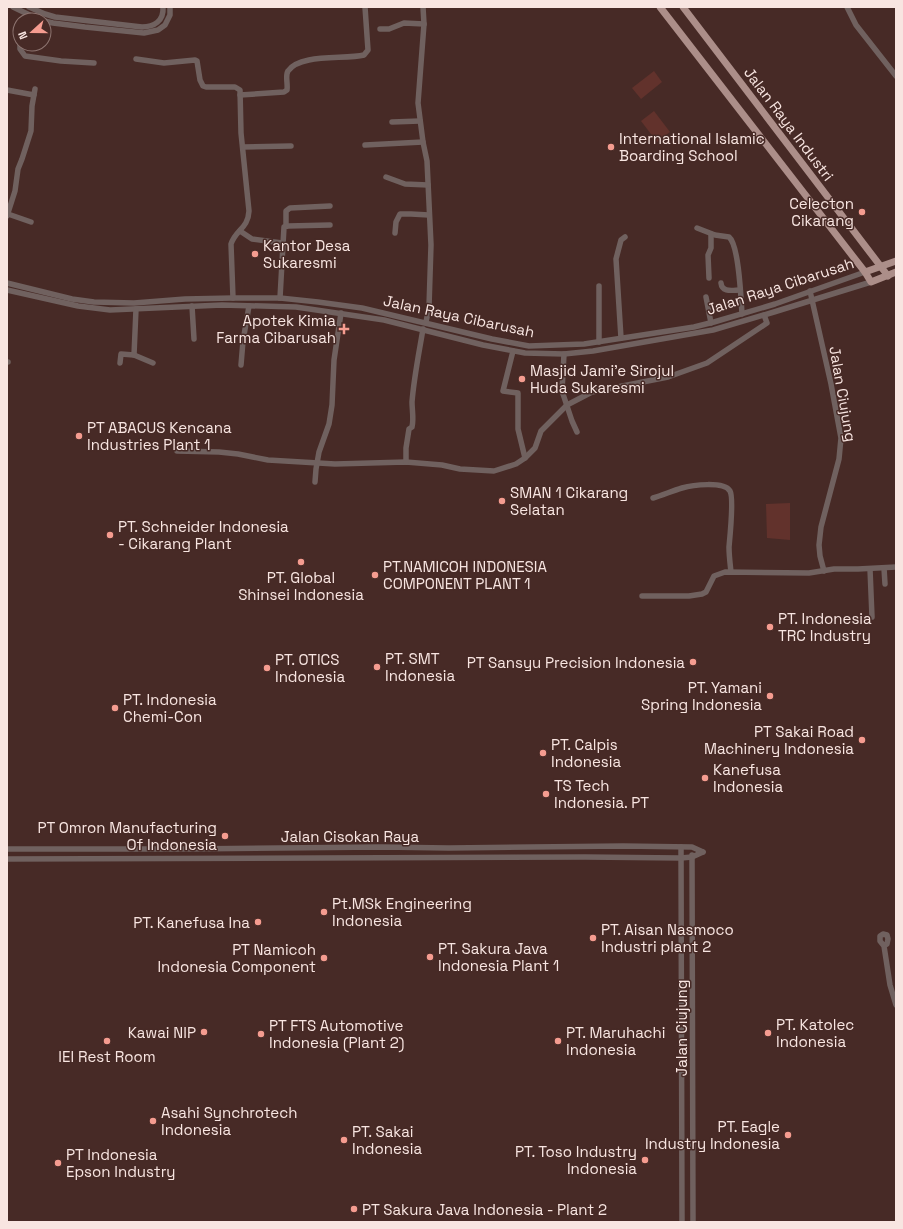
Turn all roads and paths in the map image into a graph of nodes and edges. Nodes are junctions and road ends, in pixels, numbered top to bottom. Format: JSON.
{"nodes":[{"id":1,"x":29,"y":7,"type":"edge"},
{"id":2,"x":163,"y":7,"type":"edge"},
{"id":3,"x":170,"y":7,"type":"edge"},
{"id":4,"x":365,"y":7,"type":"edge"},
{"id":5,"x":423,"y":7,"type":"edge"},
{"id":6,"x":660,"y":7,"type":"edge"},
{"id":7,"x":683,"y":7,"type":"edge"},
{"id":8,"x":847,"y":7,"type":"edge"},
{"id":9,"x":36,"y":10,"type":"joint"},
{"id":10,"x":52,"y":23,"type":"edge"},
{"id":11,"x":424,"y":24,"type":"junction"},
{"id":12,"x":380,"y":29,"type":"dead end"},
{"id":13,"x":22,"y":52,"type":"edge"},
{"id":14,"x":136,"y":59,"type":"dead end"},
{"id":15,"x":94,"y":63,"type":"dead end"},
{"id":16,"x":896,"y":76,"type":"edge"},
{"id":17,"x":35,"y":89,"type":"dead end"},
{"id":18,"x":7,"y":90,"type":"edge"},
{"id":19,"x":240,"y":95,"type":"junction"},
{"id":20,"x":34,"y":96,"type":"junction"},
{"id":21,"x":420,"y":121,"type":"junction"},
{"id":22,"x":392,"y":122,"type":"dead end"},
{"id":23,"x":423,"y":142,"type":"junction"},
{"id":24,"x":365,"y":144,"type":"dead end"},
{"id":25,"x":291,"y":146,"type":"dead end"},
{"id":26,"x":243,"y":147,"type":"junction"},
{"id":27,"x":386,"y":177,"type":"dead end"},
{"id":28,"x":428,"y":184,"type":"junction"},
{"id":29,"x":330,"y":206,"type":"dead end"},
{"id":30,"x":7,"y":215,"type":"edge"},
{"id":31,"x":430,"y":215,"type":"junction"},
{"id":32,"x":31,"y":222,"type":"dead end"},
{"id":33,"x":330,"y":225,"type":"dead end"},
{"id":34,"x":286,"y":226,"type":"junction"},
{"id":35,"x":697,"y":228,"type":"dead end"},
{"id":36,"x":240,"y":231,"type":"junction"},
{"id":37,"x":395,"y":233,"type":"dead end"},
{"id":38,"x":711,"y":234,"type":"junction"},
{"id":39,"x":625,"y":237,"type":"dead end"},
{"id":40,"x":282,"y":243,"type":"junction"},
{"id":41,"x":896,"y":261,"type":"edge"},
{"id":42,"x":882,"y":266,"type":"junction"},
{"id":43,"x":865,"y":272,"type":"junction"},
{"id":44,"x":896,"y":272,"type":"edge"},
{"id":45,"x":888,"y":276,"type":"junction"},
{"id":46,"x":709,"y":278,"type":"dead end"},
{"id":47,"x":871,"y":282,"type":"junction"},
{"id":48,"x":7,"y":283,"type":"edge"},
{"id":49,"x":721,"y":283,"type":"dead end"},
{"id":50,"x":599,"y":286,"type":"dead end"},
{"id":51,"x":7,"y":290,"type":"edge"},
{"id":52,"x":740,"y":290,"type":"junction"},
{"id":53,"x":810,"y":291,"type":"junction"},
{"id":54,"x":706,"y":297,"type":"dead end"},
{"id":55,"x":234,"y":298,"type":"junction"},
{"id":56,"x":280,"y":298,"type":"junction"},
{"id":57,"x":248,"y":299,"type":"junction"},
{"id":58,"x":812,"y":300,"type":"junction"},
{"id":59,"x":192,"y":306,"type":"junction"},
{"id":60,"x":248,"y":306,"type":"junction"},
{"id":61,"x":136,"y":309,"type":"junction"},
{"id":62,"x":341,"y":313,"type":"junction"},
{"id":63,"x":742,"y":314,"type":"junction"},
{"id":64,"x":764,"y":315,"type":"junction"},
{"id":65,"x":426,"y":322,"type":"junction"},
{"id":66,"x":711,"y":323,"type":"junction"},
{"id":67,"x":423,"y":329,"type":"junction"},
{"id":68,"x":621,"y":338,"type":"junction"},
{"id":69,"x":194,"y":339,"type":"dead end"},
{"id":70,"x":599,"y":342,"type":"junction"},
{"id":71,"x":524,"y":346,"type":"junction"},
{"id":72,"x":556,"y":346,"type":"junction"},
{"id":73,"x":513,"y":351,"type":"junction"},
{"id":74,"x":523,"y":353,"type":"junction"},
{"id":75,"x":556,"y":354,"type":"junction"},
{"id":76,"x":564,"y":354,"type":"junction"},
{"id":77,"x":134,"y":355,"type":"junction"},
{"id":78,"x":120,"y":363,"type":"dead end"},
{"id":79,"x":153,"y":363,"type":"dead end"},
{"id":80,"x":241,"y":365,"type":"dead end"},
{"id":81,"x":566,"y":405,"type":"junction"},
{"id":82,"x":577,"y":432,"type":"dead end"},
{"id":83,"x":177,"y":451,"type":"dead end"},
{"id":84,"x":525,"y":458,"type":"junction"},
{"id":85,"x":406,"y":462,"type":"junction"},
{"id":86,"x":316,"y":463,"type":"junction"},
{"id":87,"x":315,"y":482,"type":"dead end"},
{"id":88,"x":653,"y":498,"type":"dead end"},
{"id":89,"x":884,"y":568,"type":"junction"},
{"id":90,"x":896,"y":568,"type":"edge"},
{"id":91,"x":870,"y":569,"type":"junction"},
{"id":92,"x":824,"y":571,"type":"junction"},
{"id":93,"x":731,"y":572,"type":"junction"},
{"id":94,"x":885,"y":584,"type":"dead end"},
{"id":95,"x":642,"y":596,"type":"dead end"},
{"id":96,"x":872,"y":617,"type":"dead end"},
{"id":97,"x":681,"y":847,"type":"junction"},
{"id":98,"x":692,"y":847,"type":"junction"},
{"id":99,"x":7,"y":849,"type":"edge"},
{"id":100,"x":692,"y":857,"type":"junction"},
{"id":101,"x":681,"y":858,"type":"junction"},
{"id":102,"x":7,"y":859,"type":"edge"},
{"id":103,"x":884,"y":946,"type":"dead end"},
{"id":104,"x":896,"y":1005,"type":"edge"},
{"id":105,"x":682,"y":1222,"type":"edge"},
{"id":106,"x":693,"y":1222,"type":"edge"}],
"edges":[{"from":1,"to":9,"type":"street"},
{"from":2,"to":9,"type":"street"},
{"from":3,"to":10,"type":"street"},
{"from":4,"to":19,"type":"street"},
{"from":5,"to":11,"type":"street"},
{"from":6,"to":43,"type":"main road","name":"Jalan Raya Industri"},
{"from":7,"to":42,"type":"main road","name":"Jalan Raya Industri"},
{"from":8,"to":16,"type":"street"},
{"from":11,"to":12,"type":"street"},
{"from":11,"to":21,"type":"street"},
{"from":13,"to":15,"type":"street"},
{"from":14,"to":19,"type":"street"},
{"from":17,"to":20,"type":"street"},
{"from":18,"to":20,"type":"street"},
{"from":19,"to":26,"type":"street"},
{"from":20,"to":30,"type":"street"},
{"from":21,"to":22,"type":"street"},
{"from":21,"to":23,"type":"street"},
{"from":23,"to":24,"type":"street"},
{"from":23,"to":28,"type":"street"},
{"from":25,"to":26,"type":"street"},
{"from":26,"to":36,"type":"street"},
{"from":27,"to":28,"type":"street"},
{"from":28,"to":31,"type":"street"},
{"from":29,"to":34,"type":"street"},
{"from":30,"to":32,"type":"street"},
{"from":31,"to":37,"type":"street"},
{"from":31,"to":65,"type":"street"},
{"from":33,"to":34,"type":"street"},
{"from":34,"to":40,"type":"street"},
{"from":35,"to":38,"type":"street"},
{"from":36,"to":40,"type":"street"},
{"from":36,"to":55,"type":"street"},
{"from":38,"to":46,"type":"street"},
{"from":38,"to":52,"type":"street"},
{"from":39,"to":68,"type":"street"},
{"from":40,"to":56,"type":"street"},
{"from":41,"to":42,"type":"main road","name":"Jalan Raya Cibarusah"},
{"from":42,"to":43,"type":"main road","name":"Jalan Raya Cibarusah"},
{"from":42,"to":45,"type":"main road","name":"Jalan Raya Industri"},
{"from":43,"to":47,"type":"main road","name":"Jalan Raya Industri"},
{"from":43,"to":53,"type":"street","name":"Jalan Raya Cibarusah"},
{"from":44,"to":45,"type":"main road","name":"Jalan Raya Cibarusah"},
{"from":45,"to":47,"type":"main road","name":"Jalan Raya Cibarusah"},
{"from":47,"to":58,"type":"street","name":"Jalan Raya Cibarusah"},
{"from":48,"to":55,"type":"street","name":"Jalan Raya Cibarusah"},
{"from":49,"to":52,"type":"street"},
{"from":50,"to":70,"type":"street"},
{"from":51,"to":61,"type":"street","name":"Jalan Raya Cibarusah"},
{"from":52,"to":63,"type":"street"},
{"from":53,"to":58,"type":"street","name":"Jalan Ciujung"},
{"from":53,"to":63,"type":"street","name":"Jalan Raya Cibarusah"},
{"from":54,"to":66,"type":"street"},
{"from":55,"to":57,"type":"street","name":"Jalan Raya Cibarusah"},
{"from":56,"to":57,"type":"street","name":"Jalan Raya Cibarusah"},
{"from":56,"to":65,"type":"street","name":"Jalan Raya Cibarusah"},
{"from":57,"to":60,"type":"street"},
{"from":58,"to":64,"type":"street","name":"Jalan Raya Cibarusah"},
{"from":58,"to":92,"type":"street","name":"Jalan Ciujung"},
{"from":59,"to":60,"type":"street","name":"Jalan Raya Cibarusah"},
{"from":59,"to":61,"type":"street","name":"Jalan Raya Cibarusah"},
{"from":59,"to":69,"type":"street"},
{"from":60,"to":62,"type":"street","name":"Jalan Raya Cibarusah"},
{"from":60,"to":80,"type":"street"},
{"from":61,"to":77,"type":"street"},
{"from":62,"to":67,"type":"street","name":"Jalan Raya Cibarusah"},
{"from":62,"to":86,"type":"street"},
{"from":63,"to":66,"type":"street","name":"Jalan Raya Cibarusah"},
{"from":64,"to":76,"type":"street","name":"Jalan Raya Cibarusah"},
{"from":64,"to":81,"type":"street"},
{"from":65,"to":71,"type":"street","name":"Jalan Raya Cibarusah"},
{"from":66,"to":68,"type":"street","name":"Jalan Raya Cibarusah"},
{"from":67,"to":73,"type":"street","name":"Jalan Raya Cibarusah"},
{"from":67,"to":85,"type":"street"},
{"from":68,"to":70,"type":"street","name":"Jalan Raya Cibarusah"},
{"from":70,"to":72,"type":"street","name":"Jalan Raya Cibarusah"},
{"from":71,"to":72,"type":"street","name":"Jalan Raya Cibarusah"},
{"from":71,"to":74,"type":"street"},
{"from":72,"to":75,"type":"street"},
{"from":73,"to":74,"type":"street","name":"Jalan Raya Cibarusah"},
{"from":73,"to":84,"type":"street"},
{"from":74,"to":75,"type":"street","name":"Jalan Raya Cibarusah"},
{"from":75,"to":76,"type":"street","name":"Jalan Raya Cibarusah"},
{"from":76,"to":81,"type":"street"},
{"from":77,"to":78,"type":"street"},
{"from":77,"to":79,"type":"street"},
{"from":81,"to":82,"type":"street"},
{"from":81,"to":84,"type":"street"},
{"from":83,"to":86,"type":"street"},
{"from":84,"to":85,"type":"street"},
{"from":85,"to":86,"type":"street"},
{"from":86,"to":87,"type":"street"},
{"from":88,"to":93,"type":"street"},
{"from":89,"to":90,"type":"street"},
{"from":89,"to":91,"type":"street"},
{"from":89,"to":94,"type":"street"},
{"from":91,"to":92,"type":"street"},
{"from":91,"to":96,"type":"street"},
{"from":92,"to":93,"type":"street"},
{"from":93,"to":95,"type":"street"},
{"from":97,"to":98,"type":"street","name":"Jalan Cisokan Raya"},
{"from":97,"to":99,"type":"street","name":"Jalan Cisokan Raya"},
{"from":97,"to":101,"type":"street"},
{"from":98,"to":100,"type":"street","name":"Jalan Ciujung"},
{"from":98,"to":100,"type":"street","name":"Jalan Cisokan Raya"},
{"from":100,"to":101,"type":"street","name":"Jalan Cisokan Raya"},
{"from":100,"to":106,"type":"street","name":"Jalan Ciujung"},
{"from":101,"to":102,"type":"street","name":"Jalan Cisokan Raya"},
{"from":101,"to":105,"type":"street"},
{"from":103,"to":104,"type":"street"}]}
